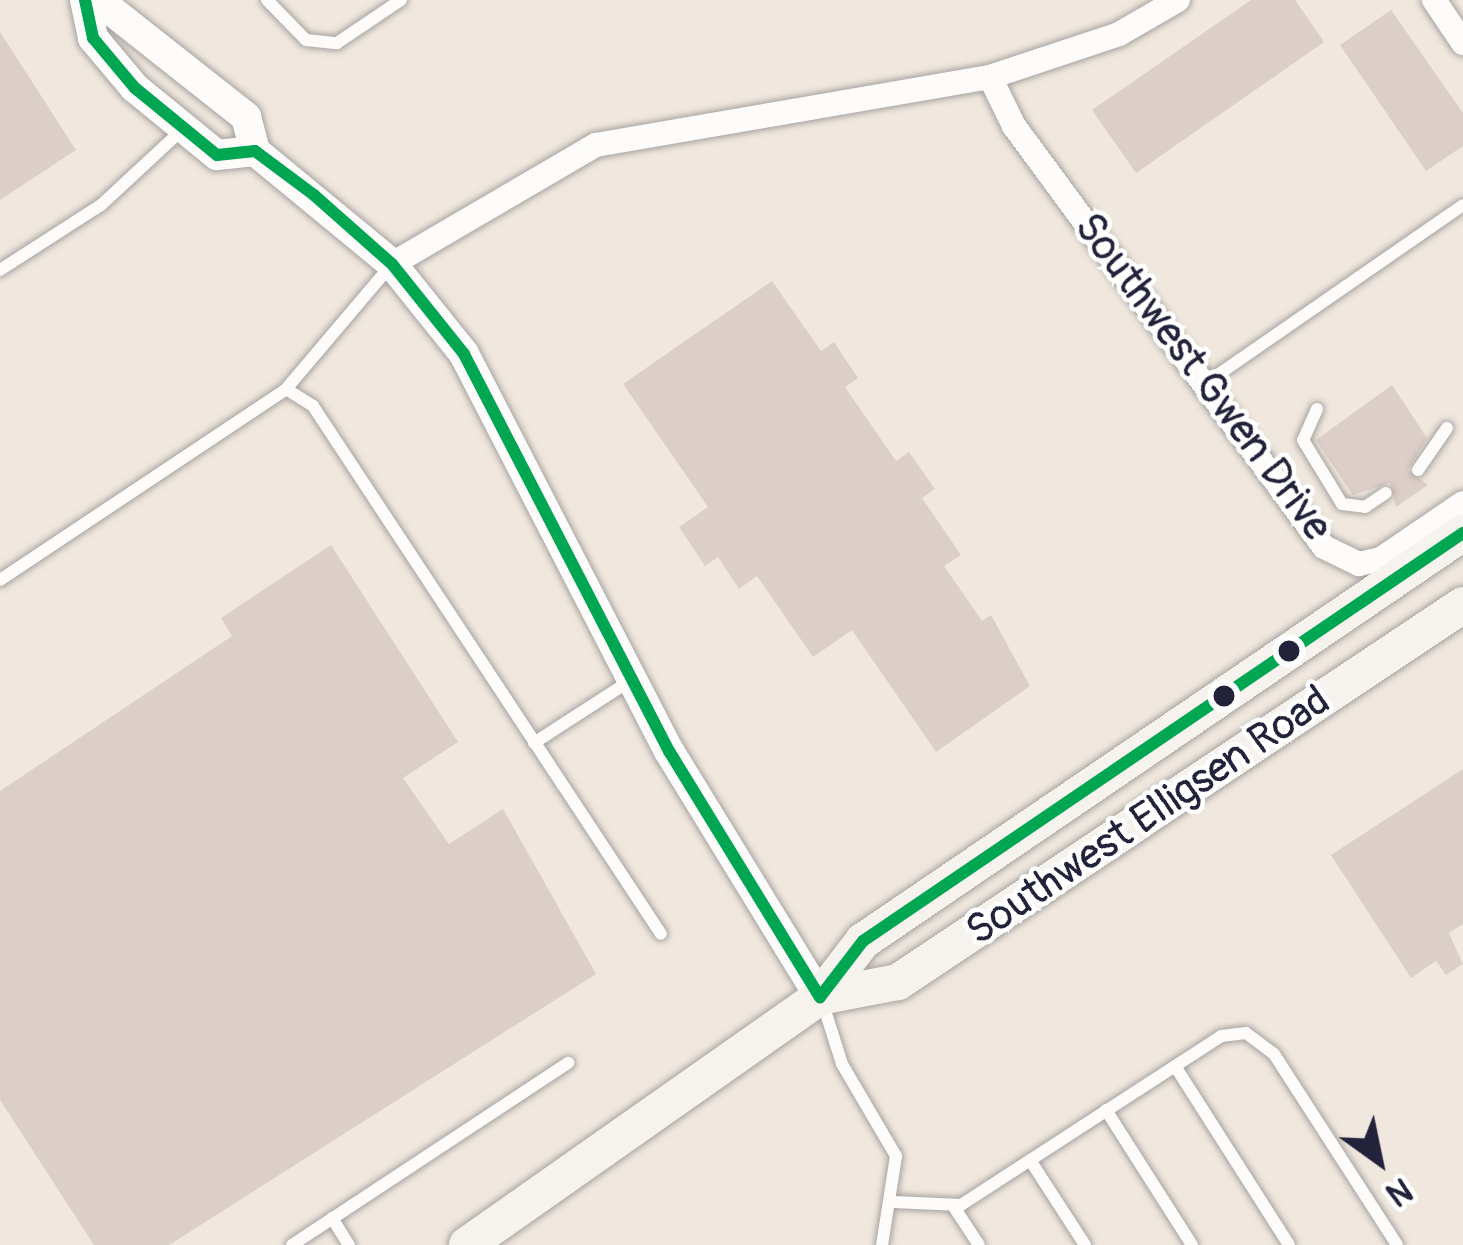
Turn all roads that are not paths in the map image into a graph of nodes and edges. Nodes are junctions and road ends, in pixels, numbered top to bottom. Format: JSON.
{"nodes":[{"id":1,"x":85,"y":0,"type":"edge"},
{"id":2,"x":98,"y":0,"type":"edge"},
{"id":3,"x":267,"y":0,"type":"edge"},
{"id":4,"x":401,"y":0,"type":"edge"},
{"id":5,"x":1178,"y":0,"type":"edge"},
{"id":6,"x":1434,"y":0,"type":"edge"},
{"id":7,"x":1463,"y":43,"type":"edge"},
{"id":8,"x":990,"y":76,"type":"junction"},
{"id":9,"x":182,"y":129,"type":"junction"},
{"id":10,"x":255,"y":151,"type":"junction"},
{"id":11,"x":1463,"y":205,"type":"edge"},
{"id":12,"x":392,"y":264,"type":"junction"},
{"id":13,"x":0,"y":270,"type":"edge"},
{"id":14,"x":1210,"y":382,"type":"junction"},
{"id":15,"x":286,"y":389,"type":"junction"},
{"id":16,"x":1317,"y":409,"type":"dead end"},
{"id":17,"x":1447,"y":428,"type":"dead end"},
{"id":18,"x":1418,"y":470,"type":"dead end"},
{"id":19,"x":1386,"y":493,"type":"dead end"},
{"id":20,"x":1463,"y":503,"type":"edge"},
{"id":21,"x":1463,"y":533,"type":"edge"},
{"id":22,"x":0,"y":580,"type":"edge"},
{"id":23,"x":1463,"y":605,"type":"edge"},
{"id":24,"x":631,"y":680,"type":"junction"},
{"id":25,"x":534,"y":742,"type":"junction"},
{"id":26,"x":661,"y":934,"type":"dead end"},
{"id":27,"x":820,"y":997,"type":"junction"},
{"id":28,"x":568,"y":1063,"type":"dead end"},
{"id":29,"x":1175,"y":1066,"type":"junction"},
{"id":30,"x":1106,"y":1110,"type":"junction"},
{"id":31,"x":1030,"y":1160,"type":"junction"},
{"id":32,"x":894,"y":1202,"type":"junction"},
{"id":33,"x":954,"y":1207,"type":"junction"},
{"id":34,"x":332,"y":1218,"type":"junction"},
{"id":35,"x":292,"y":1245,"type":"edge"},
{"id":36,"x":350,"y":1245,"type":"edge"},
{"id":37,"x":467,"y":1245,"type":"edge"},
{"id":38,"x":882,"y":1245,"type":"edge"},
{"id":39,"x":979,"y":1245,"type":"edge"},
{"id":40,"x":1085,"y":1245,"type":"edge"},
{"id":41,"x":1192,"y":1245,"type":"edge"},
{"id":42,"x":1289,"y":1245,"type":"edge"},
{"id":43,"x":1397,"y":1245,"type":"edge"}],
"edges":[{"from":1,"to":9,"type":"street"},
{"from":2,"to":10,"type":"street"},
{"from":3,"to":4,"type":"lane"},
{"from":5,"to":8,"type":"street"},
{"from":6,"to":7,"type":"street"},
{"from":8,"to":12,"type":"street"},
{"from":8,"to":14,"type":"street","name":"Southwest Gwen Drive"},
{"from":9,"to":10,"type":"street"},
{"from":9,"to":13,"type":"lane"},
{"from":10,"to":12,"type":"street"},
{"from":11,"to":14,"type":"lane"},
{"from":12,"to":15,"type":"lane"},
{"from":12,"to":24,"type":"street"},
{"from":14,"to":20,"type":"street","name":"Southwest Gwen Drive"},
{"from":15,"to":22,"type":"lane"},
{"from":15,"to":25,"type":"lane"},
{"from":16,"to":19,"type":"lane"},
{"from":17,"to":18,"type":"lane"},
{"from":21,"to":27,"type":"main road","name":"Southwest Elligsen Road"},
{"from":23,"to":27,"type":"main road","name":"Southwest Elligsen Road"},
{"from":24,"to":25,"type":"lane"},
{"from":24,"to":27,"type":"street"},
{"from":25,"to":26,"type":"lane"},
{"from":27,"to":32,"type":"lane"},
{"from":27,"to":37,"type":"main road","name":"Southwest Elligsen Road"},
{"from":28,"to":34,"type":"lane"},
{"from":29,"to":30,"type":"lane"},
{"from":29,"to":42,"type":"lane"},
{"from":29,"to":43,"type":"lane"},
{"from":30,"to":31,"type":"lane"},
{"from":30,"to":41,"type":"lane"},
{"from":31,"to":33,"type":"lane"},
{"from":31,"to":40,"type":"lane"},
{"from":32,"to":33,"type":"lane"},
{"from":32,"to":38,"type":"lane"},
{"from":33,"to":39,"type":"lane"},
{"from":34,"to":35,"type":"lane"},
{"from":34,"to":36,"type":"lane"}]}
